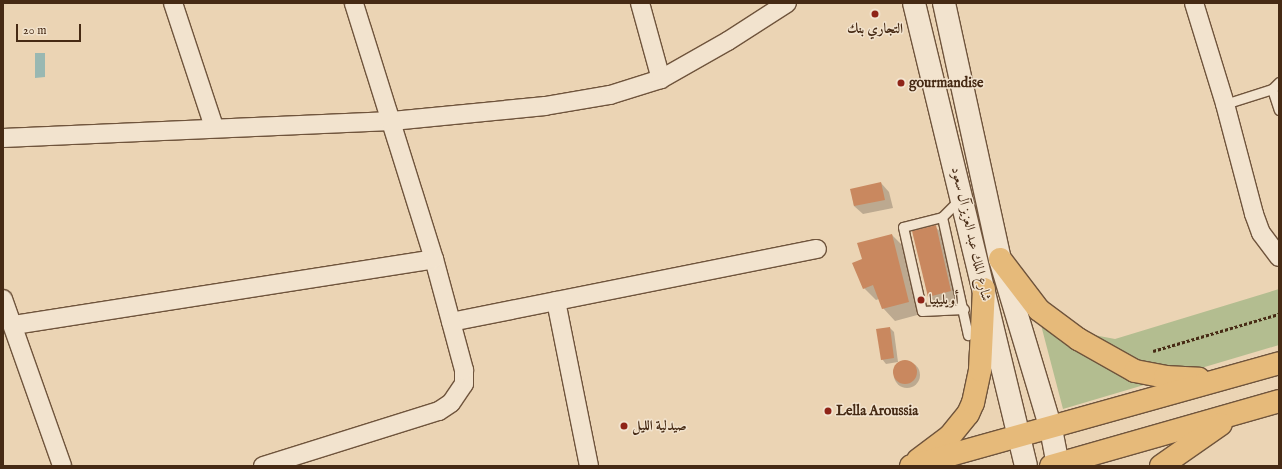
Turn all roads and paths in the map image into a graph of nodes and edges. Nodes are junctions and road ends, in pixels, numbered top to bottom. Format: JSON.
{"nodes":[{"id":1,"x":173,"y":3,"type":"edge"},
{"id":2,"x":354,"y":3,"type":"edge"},
{"id":3,"x":640,"y":3,"type":"edge"},
{"id":4,"x":787,"y":3,"type":"edge"},
{"id":5,"x":914,"y":3,"type":"edge"},
{"id":6,"x":944,"y":3,"type":"edge"},
{"id":7,"x":1194,"y":3,"type":"edge"},
{"id":8,"x":662,"y":79,"type":"junction"},
{"id":9,"x":1279,"y":82,"type":"edge"},
{"id":10,"x":1272,"y":89,"type":"junction"},
{"id":11,"x":1225,"y":104,"type":"junction"},
{"id":12,"x":1279,"y":110,"type":"edge"},
{"id":13,"x":392,"y":120,"type":"junction"},
{"id":14,"x":214,"y":127,"type":"junction"},
{"id":15,"x":3,"y":138,"type":"edge"},
{"id":16,"x":962,"y":196,"type":"junction"},
{"id":17,"x":942,"y":217,"type":"junction"},
{"id":18,"x":818,"y":249,"type":"dead end"},
{"id":19,"x":1279,"y":257,"type":"edge"},
{"id":20,"x":434,"y":259,"type":"junction"},
{"id":21,"x":1000,"y":259,"type":"junction"},
{"id":22,"x":984,"y":289,"type":"junction"},
{"id":23,"x":3,"y":299,"type":"edge"},
{"id":24,"x":556,"y":301,"type":"junction"},
{"id":25,"x":964,"y":309,"type":"junction"},
{"id":26,"x":1279,"y":314,"type":"edge"},
{"id":27,"x":452,"y":322,"type":"junction"},
{"id":28,"x":14,"y":325,"type":"junction"},
{"id":29,"x":968,"y":335,"type":"dead end"},
{"id":30,"x":1116,"y":362,"type":"junction"},
{"id":31,"x":1279,"y":363,"type":"edge"},
{"id":32,"x":1215,"y":380,"type":"junction"},
{"id":33,"x":1279,"y":400,"type":"edge"},
{"id":34,"x":1240,"y":412,"type":"junction"},
{"id":35,"x":1050,"y":429,"type":"junction"},
{"id":36,"x":1020,"y":438,"type":"junction"},
{"id":37,"x":1055,"y":465,"type":"edge"},
{"id":38,"x":62,"y":466,"type":"edge"},
{"id":39,"x":263,"y":466,"type":"edge"},
{"id":40,"x":589,"y":466,"type":"edge"},
{"id":41,"x":910,"y":466,"type":"edge"},
{"id":42,"x":1026,"y":466,"type":"edge"},
{"id":43,"x":1161,"y":466,"type":"edge"}],
"edges":[{"from":1,"to":14,"type":"street"},
{"from":2,"to":13,"type":"street"},
{"from":3,"to":8,"type":"street"},
{"from":4,"to":8,"type":"street"},
{"from":5,"to":16,"type":"main road","name":"شارع الملك عبد العزيز آل سعود"},
{"from":6,"to":21,"type":"main road","name":"شارع الملك عبد العزيز آل سعود"},
{"from":7,"to":11,"type":"street"},
{"from":8,"to":13,"type":"street"},
{"from":9,"to":10,"type":"lane"},
{"from":10,"to":11,"type":"lane"},
{"from":10,"to":12,"type":"lane"},
{"from":11,"to":19,"type":"street"},
{"from":13,"to":14,"type":"street"},
{"from":13,"to":20,"type":"street"},
{"from":14,"to":15,"type":"street"},
{"from":16,"to":17,"type":"lane"},
{"from":16,"to":22,"type":"main road","name":"شارع الملك عبد العزيز آل سعود"},
{"from":17,"to":25,"type":"lane"},
{"from":17,"to":25,"type":"lane"},
{"from":18,"to":24,"type":"street"},
{"from":20,"to":27,"type":"street"},
{"from":20,"to":28,"type":"street"},
{"from":21,"to":30,"type":"highway"},
{"from":21,"to":35,"type":"main road","name":"شارع الملك عبد العزيز آل سعود"},
{"from":22,"to":36,"type":"main road","name":"شارع الملك عبد العزيز آل سعود"},
{"from":22,"to":41,"type":"highway"},
{"from":23,"to":28,"type":"street"},
{"from":24,"to":27,"type":"street"},
{"from":24,"to":40,"type":"street"},
{"from":25,"to":29,"type":"lane"},
{"from":26,"to":30,"type":"path"},
{"from":27,"to":39,"type":"street"},
{"from":28,"to":38,"type":"street"},
{"from":30,"to":32,"type":"highway"},
{"from":31,"to":32,"type":"highway"},
{"from":32,"to":35,"type":"highway"},
{"from":33,"to":34,"type":"highway"},
{"from":34,"to":37,"type":"highway"},
{"from":34,"to":43,"type":"highway"},
{"from":35,"to":36,"type":"highway"},
{"from":35,"to":37,"type":"main road","name":"شارع الملك عبد العزيز آل سعود"},
{"from":36,"to":41,"type":"highway"},
{"from":36,"to":42,"type":"main road","name":"شارع الملك عبد العزيز آل سعود"}]}
